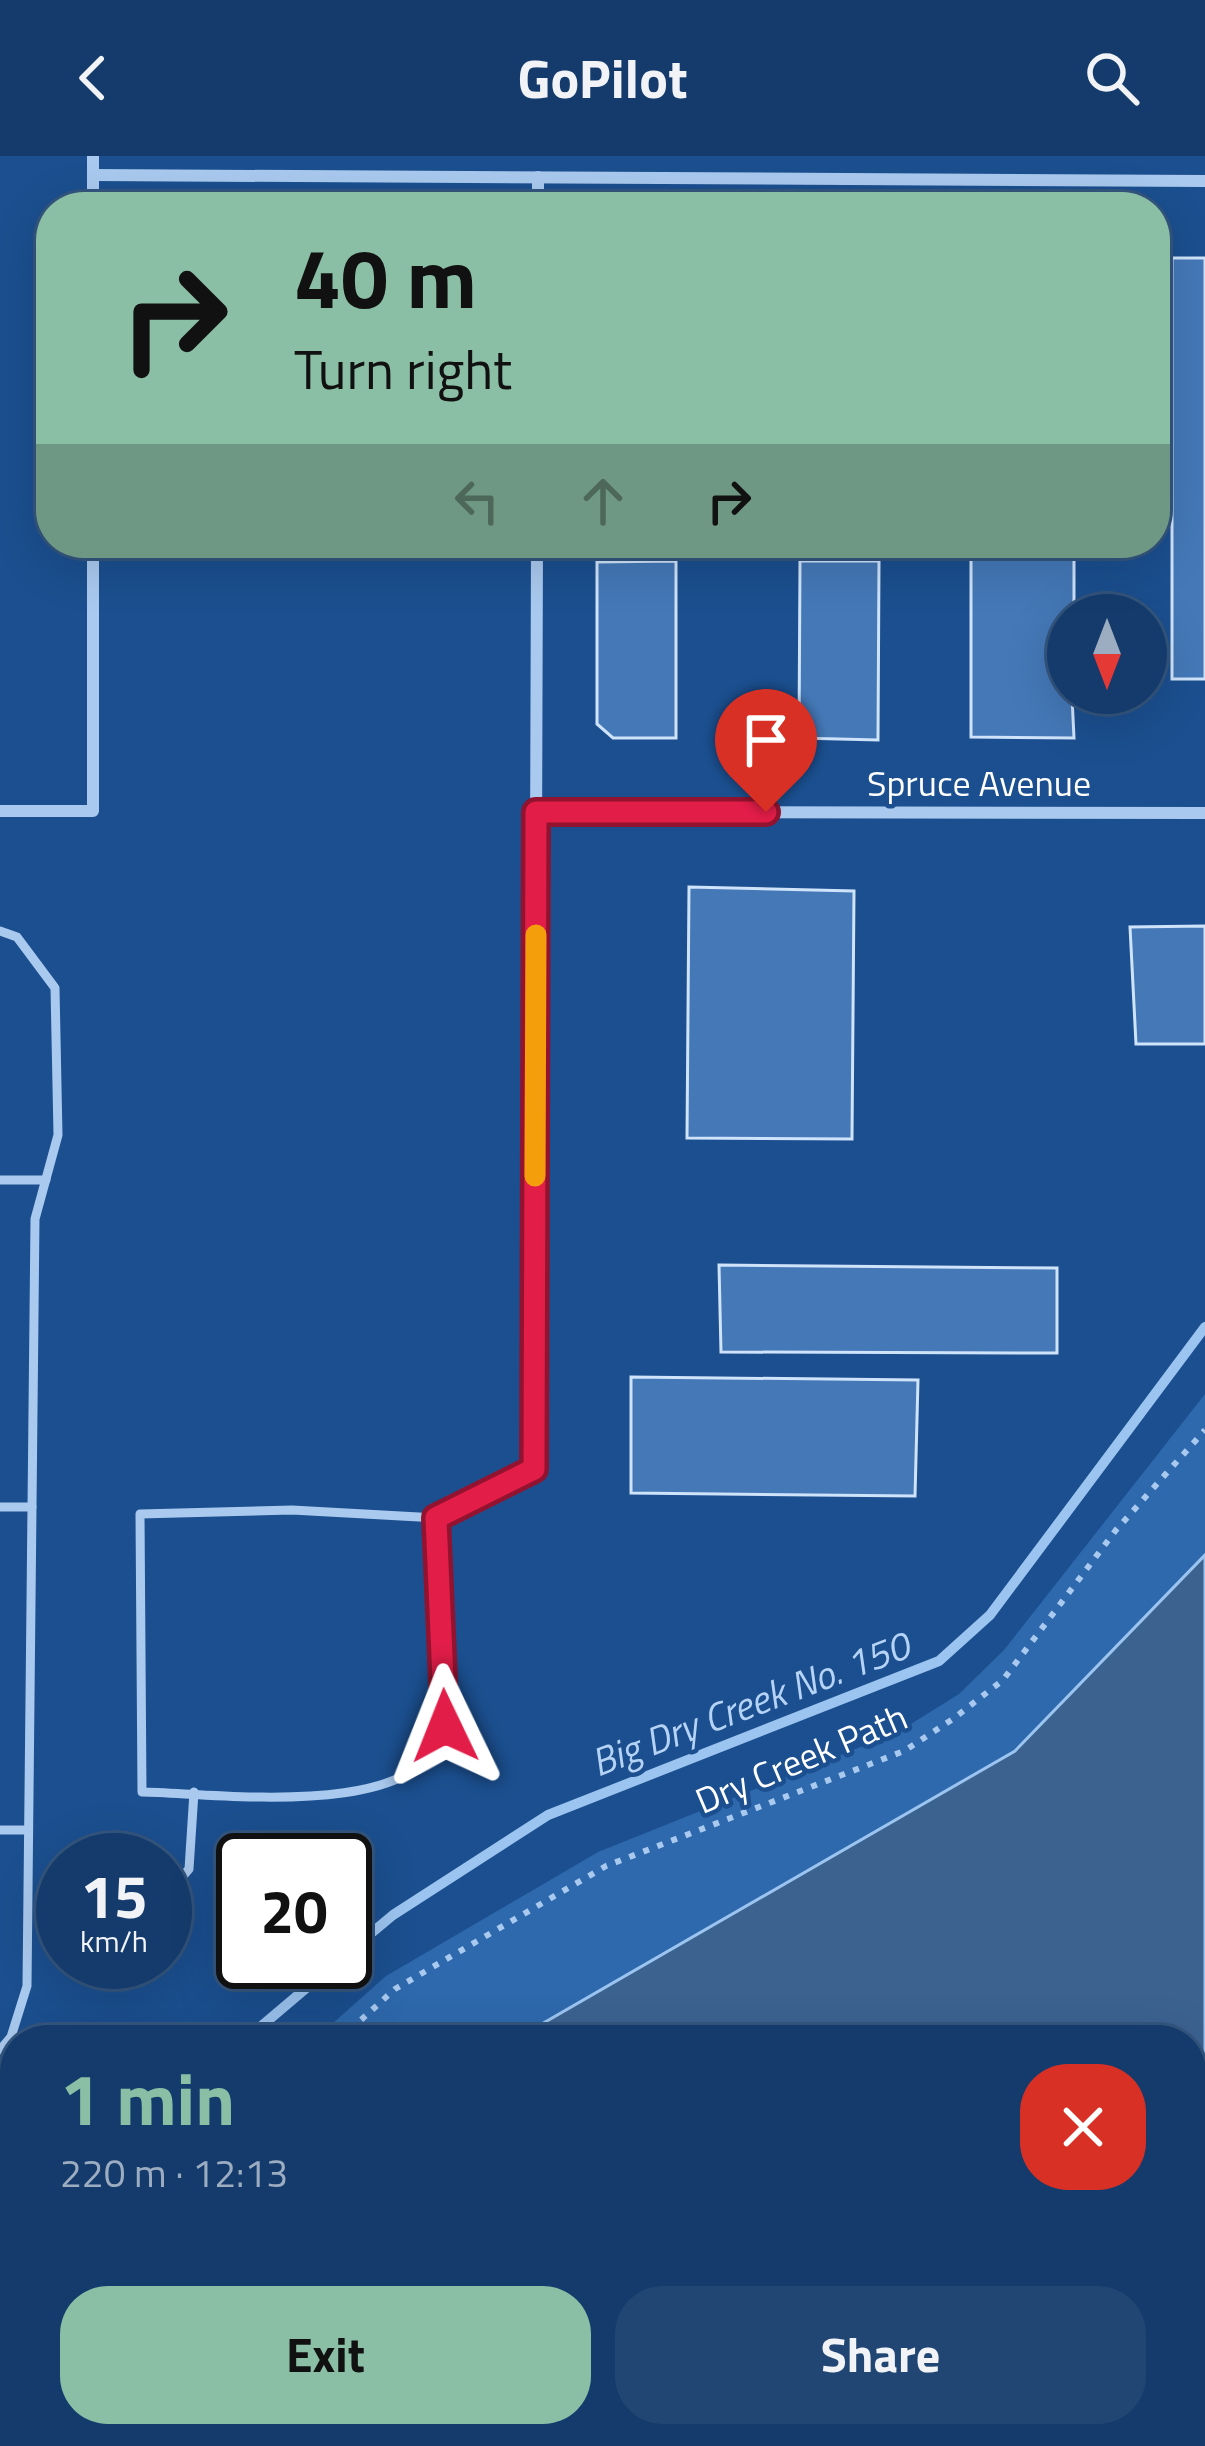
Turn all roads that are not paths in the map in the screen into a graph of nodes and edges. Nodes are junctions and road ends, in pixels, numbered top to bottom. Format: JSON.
{"nodes":[{"id":1,"x":93,"y":156,"type":"edge"},
{"id":2,"x":93,"y":175,"type":"junction"},
{"id":3,"x":538,"y":177,"type":"junction"},
{"id":4,"x":1205,"y":181,"type":"edge"},
{"id":5,"x":93,"y":192,"type":"edge"},
{"id":6,"x":538,"y":192,"type":"edge"},
{"id":7,"x":93,"y":558,"type":"edge"},
{"id":8,"x":537,"y":558,"type":"edge"},
{"id":9,"x":0,"y":811,"type":"edge"},
{"id":10,"x":536,"y":812,"type":"junction"},
{"id":11,"x":1205,"y":813,"type":"edge"},
{"id":12,"x":0,"y":931,"type":"edge"},
{"id":13,"x":0,"y":1180,"type":"edge"},
{"id":14,"x":46,"y":1180,"type":"junction"},
{"id":15,"x":534,"y":1469,"type":"joint"},
{"id":16,"x":0,"y":1507,"type":"edge"},
{"id":17,"x":32,"y":1507,"type":"junction"},
{"id":18,"x":436,"y":1518,"type":"junction"},
{"id":19,"x":194,"y":1792,"type":"junction"},
{"id":20,"x":0,"y":1830,"type":"edge"},
{"id":21,"x":28,"y":1830,"type":"junction"},
{"id":22,"x":191,"y":1833,"type":"edge"},
{"id":23,"x":15,"y":2025,"type":"edge"}],
"edges":[{"from":1,"to":2,"type":"street"},
{"from":2,"to":3,"type":"street"},
{"from":2,"to":5,"type":"street"},
{"from":3,"to":4,"type":"street"},
{"from":3,"to":6,"type":"street"},
{"from":7,"to":9,"type":"street"},
{"from":8,"to":10,"type":"street"},
{"from":10,"to":11,"type":"street","name":"Spruce Avenue"},
{"from":10,"to":15,"type":"street"},
{"from":12,"to":14,"type":"lane"},
{"from":13,"to":14,"type":"lane"},
{"from":14,"to":17,"type":"lane"},
{"from":15,"to":18,"type":"lane"},
{"from":16,"to":17,"type":"lane"},
{"from":17,"to":21,"type":"lane"},
{"from":18,"to":19,"type":"lane"},
{"from":18,"to":19,"type":"lane"},
{"from":19,"to":22,"type":"lane"},
{"from":20,"to":21,"type":"lane"},
{"from":21,"to":23,"type":"lane"}]}
